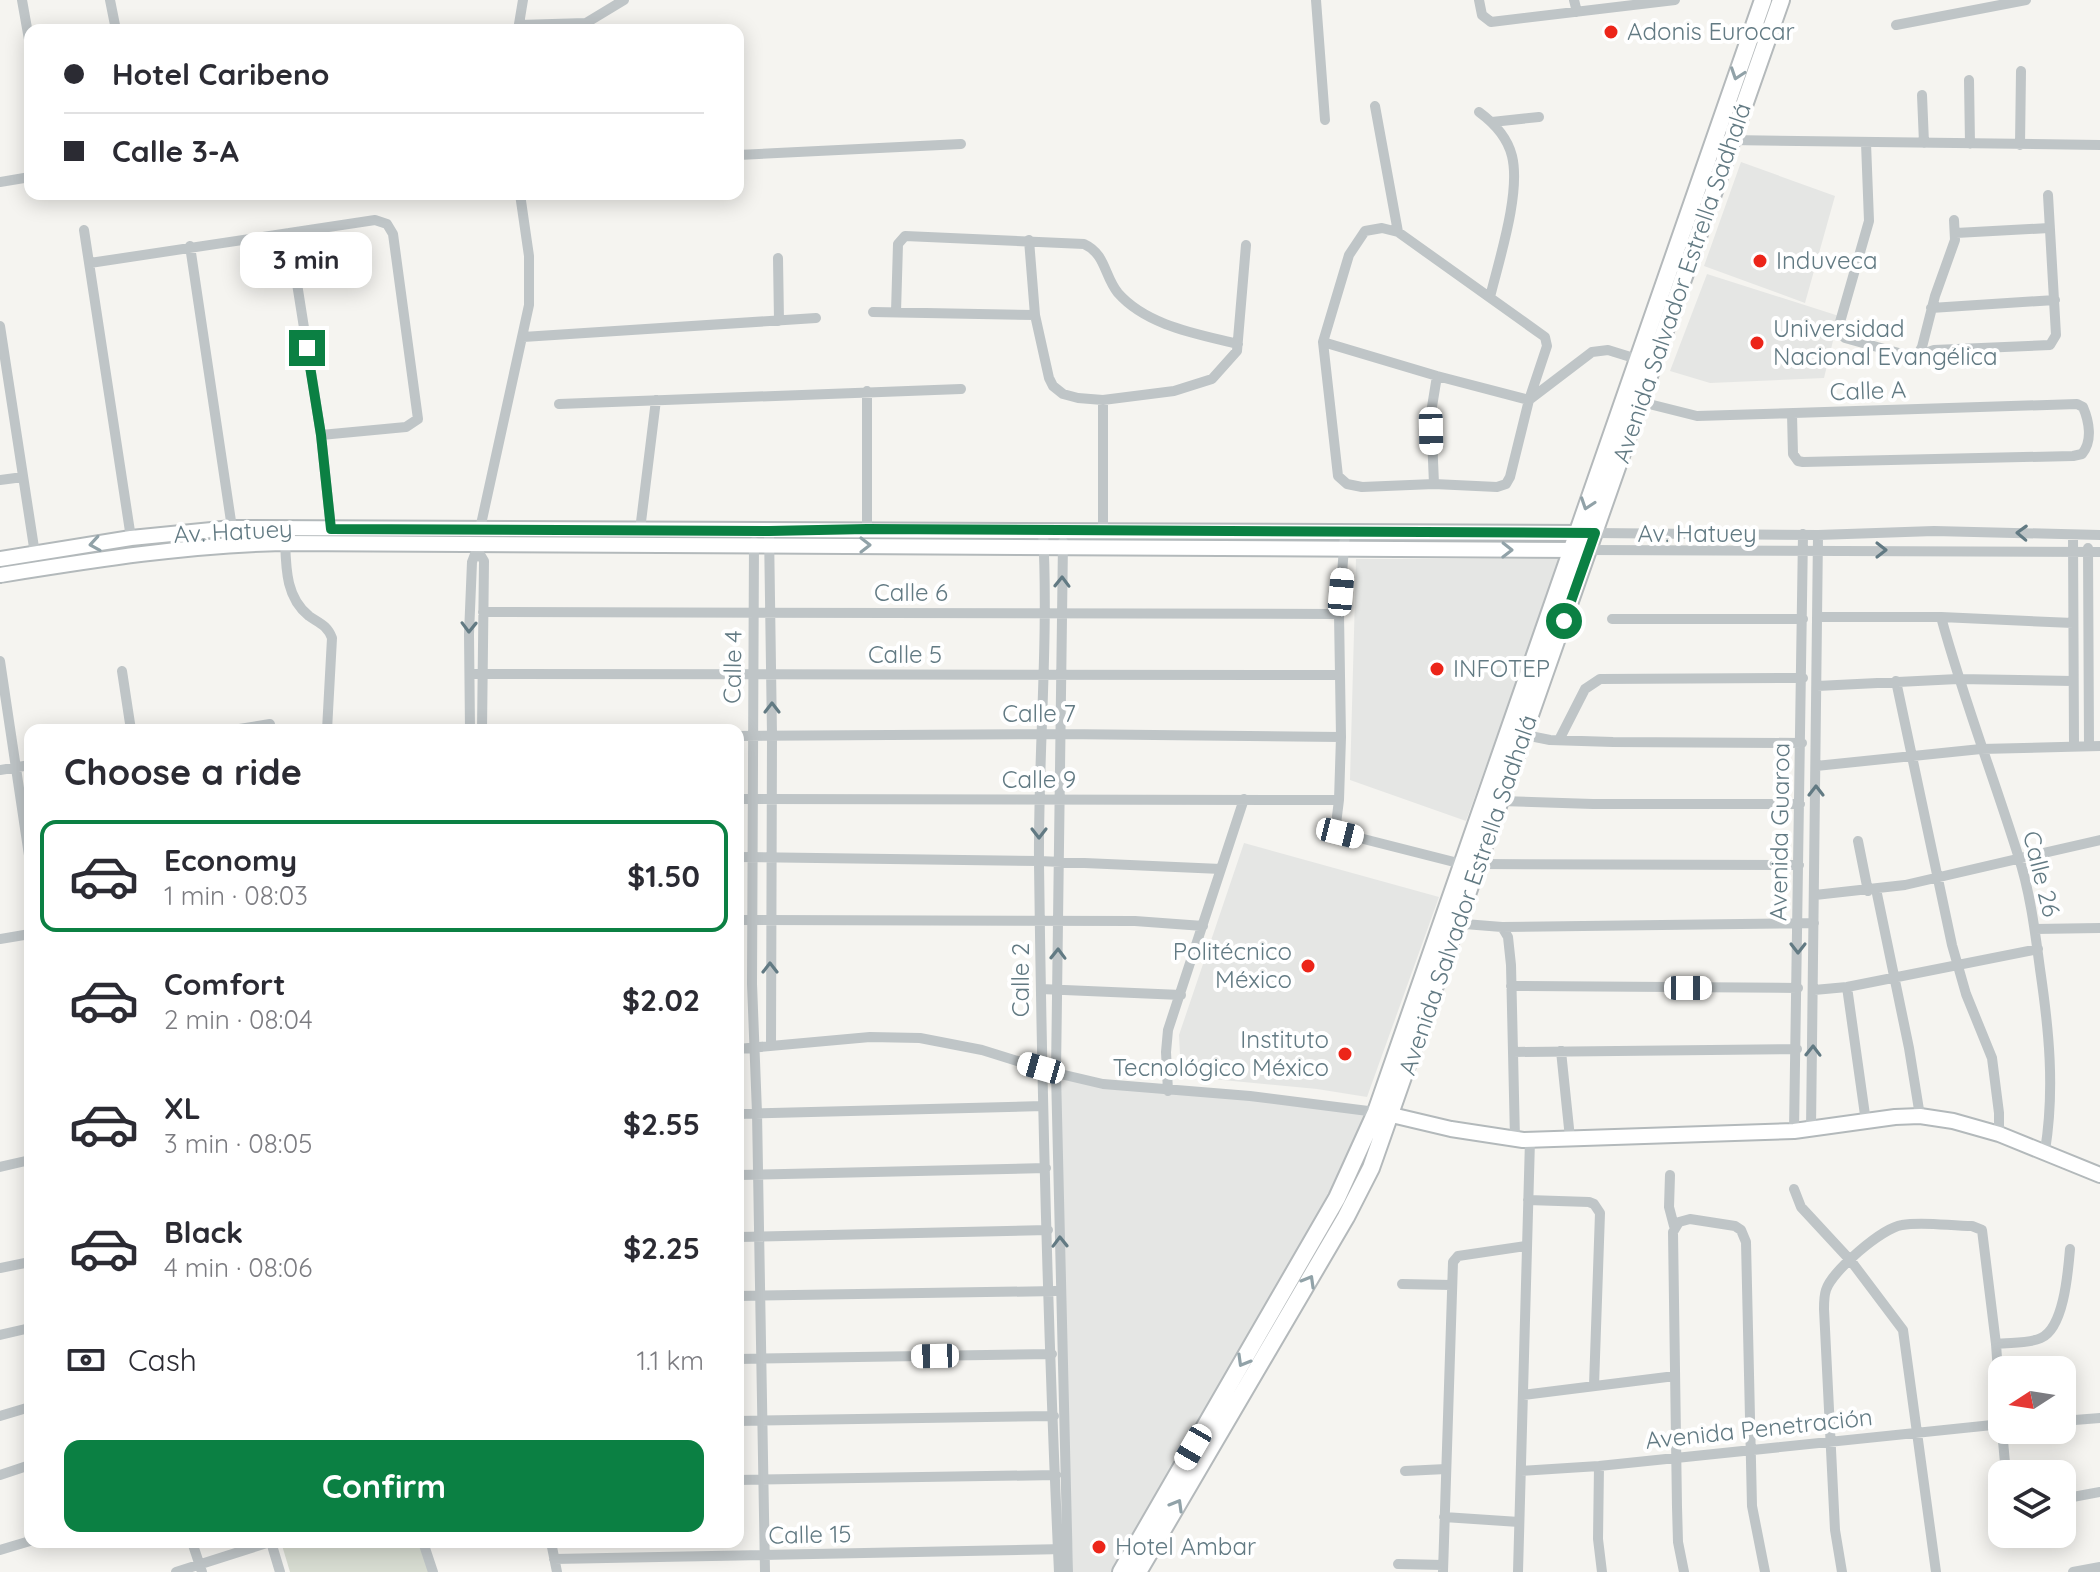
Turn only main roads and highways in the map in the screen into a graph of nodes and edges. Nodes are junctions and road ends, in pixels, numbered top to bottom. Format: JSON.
{"nodes":[{"id":1,"x":1763,"y":0,"type":"edge"},
{"id":2,"x":1781,"y":0,"type":"edge"},
{"id":3,"x":1632,"y":400,"type":"junction"},
{"id":4,"x":1595,"y":533,"type":"junction"},
{"id":5,"x":1576,"y":534,"type":"junction"},
{"id":6,"x":285,"y":536,"type":"junction"},
{"id":7,"x":761,"y":538,"type":"junction"},
{"id":8,"x":1063,"y":539,"type":"junction"},
{"id":9,"x":479,"y":541,"type":"junction"},
{"id":10,"x":1345,"y":541,"type":"junction"},
{"id":11,"x":1589,"y":550,"type":"junction"},
{"id":12,"x":1571,"y":551,"type":"junction"},
{"id":13,"x":0,"y":559,"type":"edge"},
{"id":14,"x":0,"y":575,"type":"edge"},
{"id":15,"x":1469,"y":864,"type":"junction"},
{"id":16,"x":1384,"y":1113,"type":"junction"},
{"id":17,"x":2100,"y":1175,"type":"edge"},
{"id":18,"x":1121,"y":1572,"type":"edge"},
{"id":19,"x":1138,"y":1572,"type":"edge"}],
"edges":[{"from":1,"to":3,"type":"highway","name":"Avenida Salvador Estrella Sadhalá","one_way":true},
{"from":2,"to":3,"type":"highway","name":"Avenida Salvador Estrella Sadhalá"},
{"from":3,"to":4,"type":"highway","name":"Avenida Salvador Estrella Sadhalá"},
{"from":3,"to":5,"type":"highway","name":"Avenida Salvador Estrella Sadhalá","one_way":true},
{"from":4,"to":5,"type":"main road","name":"Av. Hatuey"},
{"from":4,"to":11,"type":"highway","name":"Avenida Salvador Estrella Sadhalá"},
{"from":5,"to":10,"type":"main road","name":"Av. Hatuey"},
{"from":5,"to":12,"type":"highway","name":"Avenida Salvador Estrella Sadhalá"},
{"from":6,"to":9,"type":"main road","name":"Av. Hatuey"},
{"from":6,"to":9,"type":"main road","name":"Av. Hatuey"},
{"from":6,"to":13,"type":"main road","name":"Av. Hatuey","one_way":true},
{"from":6,"to":14,"type":"main road","name":"Av. Hatuey"},
{"from":7,"to":8,"type":"main road","name":"Av. Hatuey","one_way":true},
{"from":7,"to":8,"type":"main road","name":"Av. Hatuey"},
{"from":7,"to":9,"type":"main road","name":"Av. Hatuey"},
{"from":7,"to":9,"type":"main road","name":"Av. Hatuey"},
{"from":8,"to":10,"type":"main road","name":"Av. Hatuey"},
{"from":8,"to":10,"type":"main road","name":"Av. Hatuey"},
{"from":10,"to":12,"type":"main road","name":"Av. Hatuey","one_way":true},
{"from":11,"to":12,"type":"main road","name":"Av. Hatuey"},
{"from":11,"to":15,"type":"highway","name":"Avenida Salvador Estrella Sadhalá"},
{"from":12,"to":15,"type":"highway","name":"Avenida Salvador Estrella Sadhalá"},
{"from":15,"to":16,"type":"highway","name":"Avenida Salvador Estrella Sadhalá"},
{"from":16,"to":17,"type":"main road"},
{"from":16,"to":18,"type":"highway","name":"Avenida Salvador Estrella Sadhalá","one_way":true},
{"from":19,"to":16,"type":"highway","name":"Avenida Salvador Estrella Sadhalá","one_way":true}]}
